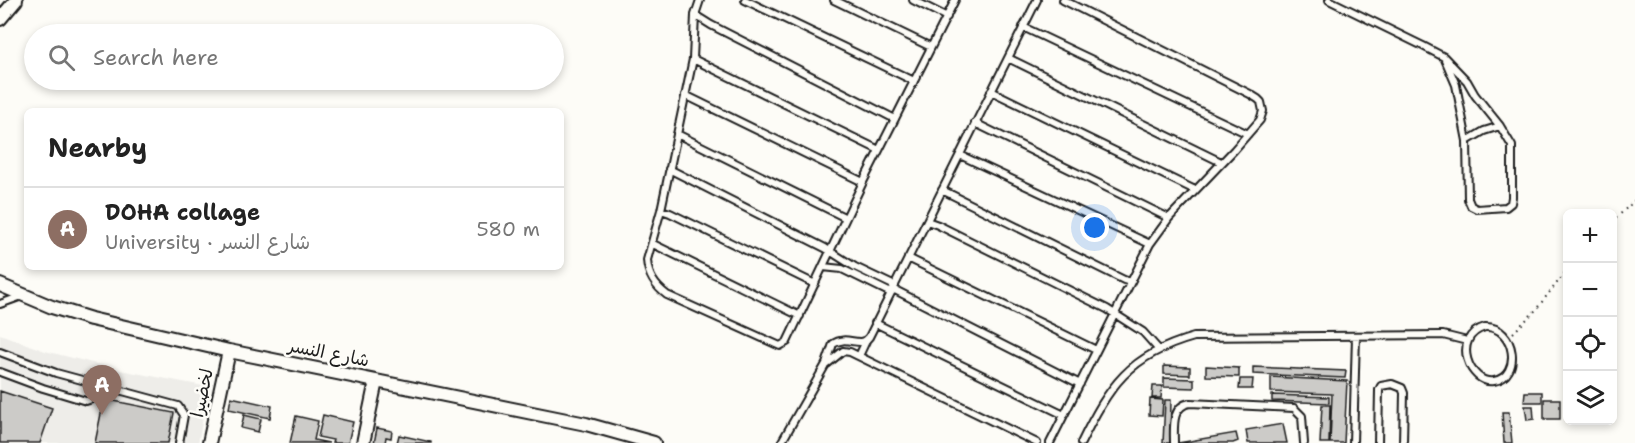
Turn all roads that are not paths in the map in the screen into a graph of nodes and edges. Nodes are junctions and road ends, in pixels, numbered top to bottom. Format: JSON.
{"nodes":[{"id":1,"x":16,"y":0,"type":"edge"},
{"id":2,"x":700,"y":0,"type":"edge"},
{"id":3,"x":745,"y":0,"type":"edge"},
{"id":4,"x":834,"y":0,"type":"edge"},
{"id":5,"x":914,"y":0,"type":"edge"},
{"id":6,"x":955,"y":0,"type":"edge"},
{"id":7,"x":1037,"y":0,"type":"edge"},
{"id":8,"x":1063,"y":0,"type":"edge"},
{"id":9,"x":1329,"y":0,"type":"edge"},
{"id":10,"x":695,"y":15,"type":"junction"},
{"id":11,"x":947,"y":16,"type":"junction"},
{"id":12,"x":0,"y":19,"type":"edge"},
{"id":13,"x":1023,"y":27,"type":"junction"},
{"id":14,"x":931,"y":47,"type":"junction"},
{"id":15,"x":1444,"y":57,"type":"junction"},
{"id":16,"x":1008,"y":58,"type":"junction"},
{"id":17,"x":693,"y":59,"type":"junction"},
{"id":18,"x":914,"y":81,"type":"junction"},
{"id":19,"x":991,"y":91,"type":"junction"},
{"id":20,"x":685,"y":95,"type":"junction"},
{"id":21,"x":895,"y":119,"type":"junction"},
{"id":22,"x":975,"y":123,"type":"junction"},
{"id":23,"x":1500,"y":126,"type":"junction"},
{"id":24,"x":677,"y":134,"type":"junction"},
{"id":25,"x":1248,"y":134,"type":"junction"},
{"id":26,"x":1467,"y":141,"type":"junction"},
{"id":27,"x":879,"y":150,"type":"junction"},
{"id":28,"x":960,"y":155,"type":"junction"},
{"id":29,"x":1221,"y":162,"type":"junction"},
{"id":30,"x":669,"y":169,"type":"junction"},
{"id":31,"x":863,"y":182,"type":"junction"},
{"id":32,"x":942,"y":190,"type":"junction"},
{"id":33,"x":1195,"y":190,"type":"junction"},
{"id":34,"x":661,"y":210,"type":"junction"},
{"id":35,"x":846,"y":218,"type":"junction"},
{"id":36,"x":1169,"y":218,"type":"junction"},
{"id":37,"x":927,"y":221,"type":"junction"},
{"id":38,"x":653,"y":244,"type":"junction"},
{"id":39,"x":1150,"y":244,"type":"junction"},
{"id":40,"x":831,"y":250,"type":"junction"},
{"id":41,"x":908,"y":258,"type":"junction"},
{"id":42,"x":823,"y":267,"type":"junction"},
{"id":43,"x":1131,"y":282,"type":"junction"},
{"id":44,"x":815,"y":284,"type":"junction"},
{"id":45,"x":0,"y":285,"type":"edge"},
{"id":46,"x":893,"y":289,"type":"junction"},
{"id":47,"x":22,"y":296,"type":"junction"},
{"id":48,"x":0,"y":304,"type":"edge"},
{"id":49,"x":1116,"y":314,"type":"junction"},
{"id":50,"x":800,"y":315,"type":"junction"},
{"id":51,"x":875,"y":323,"type":"junction"},
{"id":52,"x":1356,"y":336,"type":"junction"},
{"id":53,"x":866,"y":341,"type":"junction"},
{"id":54,"x":1467,"y":341,"type":"junction"},
{"id":55,"x":1096,"y":350,"type":"junction"},
{"id":56,"x":1160,"y":350,"type":"junction"},
{"id":57,"x":229,"y":351,"type":"junction"},
{"id":58,"x":0,"y":352,"type":"edge"},
{"id":59,"x":860,"y":356,"type":"junction"},
{"id":60,"x":826,"y":364,"type":"junction"},
{"id":61,"x":0,"y":372,"type":"edge"},
{"id":62,"x":376,"y":381,"type":"junction"},
{"id":63,"x":94,"y":383,"type":"junction"},
{"id":64,"x":1080,"y":384,"type":"junction"},
{"id":65,"x":1064,"y":415,"type":"junction"},
{"id":66,"x":179,"y":443,"type":"edge"},
{"id":67,"x":209,"y":443,"type":"edge"},
{"id":68,"x":363,"y":443,"type":"edge"},
{"id":69,"x":654,"y":443,"type":"edge"},
{"id":70,"x":782,"y":443,"type":"edge"},
{"id":71,"x":1036,"y":443,"type":"edge"},
{"id":72,"x":1050,"y":443,"type":"edge"},
{"id":73,"x":1081,"y":443,"type":"edge"},
{"id":74,"x":1174,"y":443,"type":"edge"},
{"id":75,"x":1304,"y":443,"type":"edge"},
{"id":76,"x":1353,"y":443,"type":"edge"},
{"id":77,"x":1378,"y":443,"type":"edge"},
{"id":78,"x":1403,"y":443,"type":"edge"}],
"edges":[{"from":1,"to":12,"type":"street"},
{"from":2,"to":10,"type":"lane"},
{"from":3,"to":18,"type":"lane"},
{"from":4,"to":14,"type":"lane"},
{"from":5,"to":11,"type":"lane"},
{"from":6,"to":11,"type":"lane"},
{"from":7,"to":13,"type":"lane"},
{"from":8,"to":25,"type":"lane"},
{"from":9,"to":15,"type":"lane"},
{"from":10,"to":17,"type":"lane"},
{"from":10,"to":21,"type":"lane"},
{"from":11,"to":14,"type":"lane"},
{"from":13,"to":16,"type":"lane"},
{"from":13,"to":25,"type":"lane"},
{"from":14,"to":18,"type":"lane"},
{"from":15,"to":23,"type":"lane"},
{"from":15,"to":26,"type":"lane"},
{"from":16,"to":19,"type":"lane"},
{"from":16,"to":29,"type":"lane"},
{"from":17,"to":20,"type":"lane"},
{"from":17,"to":27,"type":"lane"},
{"from":18,"to":21,"type":"lane"},
{"from":19,"to":22,"type":"lane"},
{"from":19,"to":33,"type":"lane"},
{"from":20,"to":24,"type":"lane"},
{"from":20,"to":31,"type":"lane"},
{"from":21,"to":27,"type":"lane"},
{"from":22,"to":28,"type":"lane"},
{"from":22,"to":36,"type":"lane"},
{"from":23,"to":26,"type":"lane"},
{"from":23,"to":26,"type":"lane"},
{"from":24,"to":30,"type":"lane"},
{"from":24,"to":35,"type":"lane"},
{"from":25,"to":29,"type":"lane"},
{"from":27,"to":31,"type":"lane"},
{"from":28,"to":32,"type":"lane"},
{"from":28,"to":39,"type":"lane"},
{"from":29,"to":33,"type":"lane"},
{"from":30,"to":34,"type":"lane"},
{"from":30,"to":40,"type":"lane"},
{"from":31,"to":35,"type":"lane"},
{"from":32,"to":37,"type":"lane"},
{"from":32,"to":43,"type":"lane"},
{"from":33,"to":36,"type":"lane"},
{"from":34,"to":38,"type":"lane"},
{"from":34,"to":44,"type":"lane"},
{"from":35,"to":40,"type":"lane"},
{"from":36,"to":39,"type":"lane"},
{"from":37,"to":41,"type":"lane"},
{"from":37,"to":49,"type":"lane"},
{"from":38,"to":50,"type":"lane"},
{"from":38,"to":50,"type":"lane"},
{"from":39,"to":43,"type":"lane"},
{"from":40,"to":42,"type":"lane"},
{"from":40,"to":46,"type":"lane"},
{"from":41,"to":46,"type":"lane"},
{"from":41,"to":55,"type":"lane"},
{"from":42,"to":44,"type":"lane"},
{"from":42,"to":46,"type":"lane"},
{"from":43,"to":49,"type":"lane"},
{"from":44,"to":50,"type":"lane"},
{"from":45,"to":47,"type":"street","name":"شارع النسر"},
{"from":46,"to":51,"type":"lane"},
{"from":46,"to":64,"type":"lane"},
{"from":47,"to":48,"type":"lane"},
{"from":47,"to":57,"type":"street","name":"شارع النسر"},
{"from":49,"to":55,"type":"lane"},
{"from":49,"to":56,"type":"lane"},
{"from":51,"to":53,"type":"lane"},
{"from":51,"to":65,"type":"lane"},
{"from":52,"to":54,"type":"lane"},
{"from":52,"to":56,"type":"lane"},
{"from":52,"to":76,"type":"lane"},
{"from":53,"to":59,"type":"lane"},
{"from":53,"to":60,"type":"lane"},
{"from":54,"to":54,"type":"lane"},
{"from":55,"to":64,"type":"lane"},
{"from":56,"to":73,"type":"lane"},
{"from":57,"to":62,"type":"street","name":"شارع النسر"},
{"from":57,"to":67,"type":"street","name":"لخضيرا"},
{"from":58,"to":63,"type":"lane"},
{"from":59,"to":60,"type":"lane"},
{"from":59,"to":71,"type":"lane"},
{"from":60,"to":70,"type":"lane"},
{"from":61,"to":63,"type":"lane"},
{"from":62,"to":68,"type":"street"},
{"from":62,"to":69,"type":"street","name":"شارع النسر"},
{"from":63,"to":66,"type":"lane"},
{"from":64,"to":65,"type":"lane"},
{"from":65,"to":72,"type":"lane"},
{"from":74,"to":75,"type":"lane"},
{"from":77,"to":78,"type":"lane"}]}
